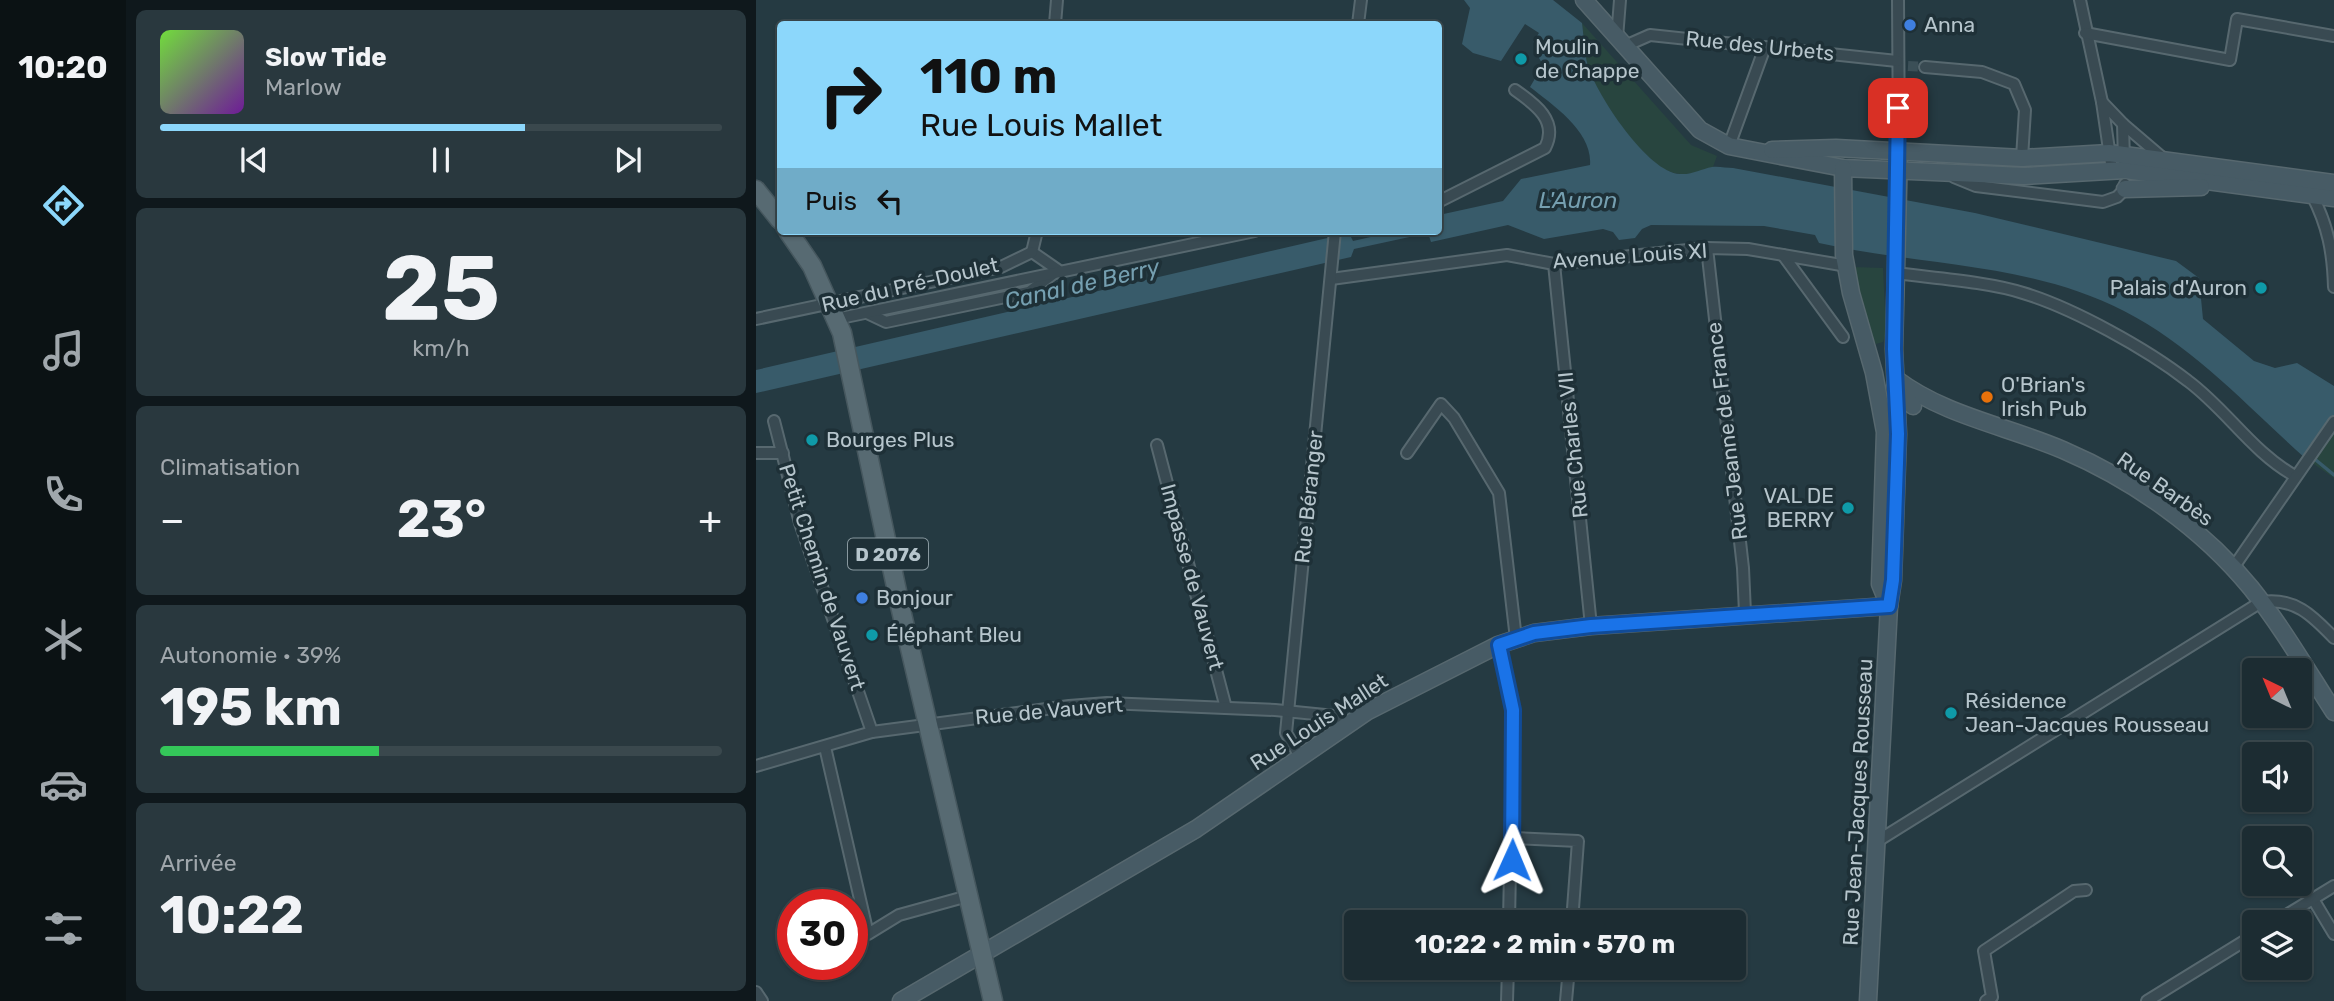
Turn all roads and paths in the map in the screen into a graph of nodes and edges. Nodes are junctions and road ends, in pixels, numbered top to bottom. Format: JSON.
{"nodes":[{"id":1,"x":1057,"y":0,"type":"edge"},
{"id":2,"x":1361,"y":0,"type":"edge"},
{"id":3,"x":1620,"y":0,"type":"edge"},
{"id":4,"x":1898,"y":0,"type":"edge"},
{"id":5,"x":2080,"y":0,"type":"edge"},
{"id":6,"x":1590,"y":2,"type":"edge"},
{"id":7,"x":1055,"y":21,"type":"edge"},
{"id":8,"x":1358,"y":21,"type":"edge"},
{"id":9,"x":2085,"y":33,"type":"junction"},
{"id":10,"x":2334,"y":36,"type":"edge"},
{"id":11,"x":1621,"y":42,"type":"junction"},
{"id":12,"x":1765,"y":47,"type":"junction"},
{"id":13,"x":1901,"y":64,"type":"junction"},
{"id":14,"x":1925,"y":67,"type":"tunnel mouth"},
{"id":15,"x":1515,"y":90,"type":"dead end"},
{"id":16,"x":2102,"y":102,"type":"junction"},
{"id":17,"x":2123,"y":124,"type":"junction"},
{"id":18,"x":1729,"y":146,"type":"junction"},
{"id":19,"x":1752,"y":150,"type":"junction"},
{"id":20,"x":1891,"y":151,"type":"junction"},
{"id":21,"x":2022,"y":159,"type":"junction"},
{"id":22,"x":2164,"y":159,"type":"junction"},
{"id":23,"x":2117,"y":162,"type":"junction"},
{"id":24,"x":1843,"y":168,"type":"junction"},
{"id":25,"x":1898,"y":169,"type":"junction"},
{"id":26,"x":1942,"y":172,"type":"junction"},
{"id":27,"x":2334,"y":183,"type":"edge"},
{"id":28,"x":2249,"y":186,"type":"junction"},
{"id":29,"x":2125,"y":189,"type":"junction"},
{"id":30,"x":756,"y":190,"type":"edge"},
{"id":31,"x":2312,"y":195,"type":"junction"},
{"id":32,"x":2334,"y":198,"type":"edge"},
{"id":33,"x":1442,"y":200,"type":"edge"},
{"id":34,"x":777,"y":216,"type":"edge"},
{"id":35,"x":792,"y":235,"type":"edge"},
{"id":36,"x":1036,"y":235,"type":"edge"},
{"id":37,"x":1235,"y":235,"type":"edge"},
{"id":38,"x":1335,"y":235,"type":"edge"},
{"id":39,"x":1707,"y":248,"type":"junction"},
{"id":40,"x":2334,"y":251,"type":"edge"},
{"id":41,"x":1032,"y":252,"type":"junction"},
{"id":42,"x":1783,"y":255,"type":"junction"},
{"id":43,"x":2334,"y":259,"type":"edge"},
{"id":44,"x":1846,"y":261,"type":"junction"},
{"id":45,"x":1554,"y":264,"type":"junction"},
{"id":46,"x":1896,"y":267,"type":"junction"},
{"id":47,"x":1058,"y":270,"type":"junction"},
{"id":48,"x":1331,"y":279,"type":"junction"},
{"id":49,"x":2334,"y":287,"type":"edge"},
{"id":50,"x":756,"y":318,"type":"edge"},
{"id":51,"x":835,"y":319,"type":"junction"},
{"id":52,"x":1843,"y":337,"type":"dead end"},
{"id":53,"x":1868,"y":349,"type":"junction"},
{"id":54,"x":1894,"y":349,"type":"junction"},
{"id":55,"x":1903,"y":399,"type":"junction"},
{"id":56,"x":1881,"y":414,"type":"junction"},
{"id":57,"x":774,"y":421,"type":"dead end"},
{"id":58,"x":2334,"y":422,"type":"edge"},
{"id":59,"x":1157,"y":445,"type":"dead end"},
{"id":60,"x":756,"y":453,"type":"edge"},
{"id":61,"x":783,"y":453,"type":"junction"},
{"id":62,"x":1407,"y":453,"type":"dead end"},
{"id":63,"x":2295,"y":476,"type":"junction"},
{"id":64,"x":2233,"y":568,"type":"junction"},
{"id":65,"x":2261,"y":602,"type":"junction"},
{"id":66,"x":1889,"y":606,"type":"junction"},
{"id":67,"x":1745,"y":613,"type":"junction"},
{"id":68,"x":1591,"y":626,"type":"junction"},
{"id":69,"x":2334,"y":638,"type":"edge"},
{"id":70,"x":1516,"y":639,"type":"junction"},
{"id":71,"x":1499,"y":645,"type":"junction"},
{"id":72,"x":1226,"y":708,"type":"junction"},
{"id":73,"x":1288,"y":712,"type":"junction"},
{"id":74,"x":2334,"y":712,"type":"edge"},
{"id":75,"x":927,"y":722,"type":"junction"},
{"id":76,"x":1342,"y":727,"type":"junction"},
{"id":77,"x":872,"y":732,"type":"junction"},
{"id":78,"x":825,"y":747,"type":"junction"},
{"id":79,"x":1301,"y":758,"type":"junction"},
{"id":80,"x":756,"y":766,"type":"edge"},
{"id":81,"x":1513,"y":838,"type":"junction"},
{"id":82,"x":1875,"y":842,"type":"junction"},
{"id":83,"x":2334,"y":886,"type":"edge"},
{"id":84,"x":2086,"y":890,"type":"dead end"},
{"id":85,"x":968,"y":897,"type":"junction"},
{"id":86,"x":2314,"y":899,"type":"junction"},
{"id":87,"x":1510,"y":910,"type":"edge"},
{"id":88,"x":1573,"y":910,"type":"edge"},
{"id":89,"x":2295,"y":910,"type":"edge"},
{"id":90,"x":2334,"y":934,"type":"edge"},
{"id":91,"x":2242,"y":942,"type":"edge"},
{"id":92,"x":982,"y":956,"type":"junction"},
{"id":93,"x":1508,"y":980,"type":"edge"},
{"id":94,"x":1568,"y":980,"type":"edge"},
{"id":95,"x":756,"y":992,"type":"edge"},
{"id":96,"x":1870,"y":1000,"type":"edge"},
{"id":97,"x":762,"y":1001,"type":"edge"},
{"id":98,"x":901,"y":1001,"type":"edge"},
{"id":99,"x":993,"y":1001,"type":"edge"},
{"id":100,"x":1507,"y":1001,"type":"edge"},
{"id":101,"x":1566,"y":1001,"type":"edge"},
{"id":102,"x":1986,"y":1001,"type":"edge"},
{"id":103,"x":2147,"y":1001,"type":"edge"}],
"edges":[{"from":1,"to":7,"type":"street"},
{"from":2,"to":8,"type":"street"},
{"from":3,"to":11,"type":"street"},
{"from":4,"to":13,"type":"street"},
{"from":5,"to":9,"type":"street"},
{"from":6,"to":11,"type":"main road"},
{"from":9,"to":10,"type":"street"},
{"from":9,"to":16,"type":"street"},
{"from":11,"to":12,"type":"street","name":"Rue des Urbets"},
{"from":11,"to":18,"type":"main road"},
{"from":12,"to":13,"type":"street","name":"Rue des Urbets"},
{"from":12,"to":18,"type":"street"},
{"from":13,"to":20,"type":"street"},
{"from":14,"to":21,"type":"street"},
{"from":15,"to":33,"type":"street"},
{"from":16,"to":17,"type":"street"},
{"from":16,"to":23,"type":"street"},
{"from":17,"to":22,"type":"street"},
{"from":17,"to":23,"type":"street"},
{"from":18,"to":19,"type":"main road"},
{"from":19,"to":20,"type":"main road"},
{"from":19,"to":24,"type":"main road"},
{"from":20,"to":21,"type":"main road"},
{"from":20,"to":24,"type":"main road"},
{"from":20,"to":25,"type":"main road","name":"Rue Jean-Jacques Rousseau"},
{"from":21,"to":23,"type":"main road"},
{"from":22,"to":23,"type":"main road"},
{"from":22,"to":27,"type":"main road"},
{"from":23,"to":26,"type":"main road"},
{"from":23,"to":28,"type":"main road"},
{"from":23,"to":29,"type":"street"},
{"from":24,"to":25,"type":"main road"},
{"from":24,"to":44,"type":"main road","name":"Rue Jean-Jacques Rousseau"},
{"from":25,"to":26,"type":"main road"},
{"from":25,"to":46,"type":"main road","name":"Rue Jean-Jacques Rousseau"},
{"from":26,"to":29,"type":"street"},
{"from":28,"to":29,"type":"main road"},
{"from":28,"to":31,"type":"main road"},
{"from":30,"to":34,"type":"main road"},
{"from":31,"to":32,"type":"main road"},
{"from":31,"to":40,"type":"street"},
{"from":35,"to":51,"type":"main road","number":"D 2076"},
{"from":36,"to":41,"type":"street"},
{"from":37,"to":47,"type":"street","name":"Rue du Pré-Doulet"},
{"from":38,"to":48,"type":"street","name":"Rue Béranger"},
{"from":39,"to":42,"type":"street","name":"Avenue Louis XI"},
{"from":39,"to":45,"type":"street","name":"Avenue Louis XI"},
{"from":39,"to":67,"type":"street","name":"Rue Jeanne de France"},
{"from":40,"to":43,"type":"street"},
{"from":41,"to":47,"type":"street"},
{"from":41,"to":51,"type":"street","name":"Rue du Pré-Doulet"},
{"from":42,"to":44,"type":"street","name":"Avenue Louis XI"},
{"from":42,"to":52,"type":"street"},
{"from":43,"to":49,"type":"street"},
{"from":44,"to":53,"type":"main road","name":"Rue Jean-Jacques Rousseau"},
{"from":45,"to":48,"type":"street","name":"Avenue Louis XI"},
{"from":45,"to":68,"type":"street","name":"Rue Charles VII"},
{"from":46,"to":54,"type":"main road","name":"Rue Jean-Jacques Rousseau"},
{"from":46,"to":63,"type":"street"},
{"from":47,"to":51,"type":"street","name":"Rue du Pré-Doulet"},
{"from":48,"to":73,"type":"street","name":"Rue Béranger"},
{"from":50,"to":51,"type":"street","name":"Rue du Pré-Doulet"},
{"from":51,"to":75,"type":"main road","number":"D 2076"},
{"from":53,"to":54,"type":"main road"},
{"from":53,"to":55,"type":"main road","name":"Rue Jean-Jacques Rousseau"},
{"from":53,"to":56,"type":"main road","name":"Rue Jean-Jacques Rousseau"},
{"from":54,"to":55,"type":"main road","name":"Rue Jean-Jacques Rousseau"},
{"from":55,"to":56,"type":"main road"},
{"from":55,"to":64,"type":"main road","name":"Rue Barbès"},
{"from":55,"to":66,"type":"main road","name":"Rue Jean-Jacques Rousseau"},
{"from":56,"to":66,"type":"main road","name":"Rue Jean-Jacques Rousseau"},
{"from":57,"to":61,"type":"street","name":"Petit Chemin de Vauvert"},
{"from":58,"to":63,"type":"street"},
{"from":59,"to":72,"type":"street","name":"Impasse de Vauvert"},
{"from":60,"to":61,"type":"street"},
{"from":61,"to":77,"type":"street","name":"Petit Chemin de Vauvert"},
{"from":62,"to":70,"type":"street"},
{"from":63,"to":64,"type":"street"},
{"from":64,"to":65,"type":"main road","name":"Rue Barbès"},
{"from":65,"to":69,"type":"street"},
{"from":65,"to":74,"type":"main road","name":"Rue Barbès"},
{"from":65,"to":82,"type":"street"},
{"from":66,"to":67,"type":"main road","name":"Rue Louis Mallet"},
{"from":66,"to":82,"type":"main road","name":"Rue Jean-Jacques Rousseau"},
{"from":67,"to":68,"type":"main road","name":"Rue Louis Mallet"},
{"from":68,"to":70,"type":"main road","name":"Rue Louis Mallet"},
{"from":70,"to":71,"type":"main road","name":"Rue Louis Mallet"},
{"from":71,"to":76,"type":"main road","name":"Rue Louis Mallet"},
{"from":71,"to":81,"type":"street"},
{"from":72,"to":73,"type":"street","name":"Rue de Vauvert"},
{"from":72,"to":75,"type":"street","name":"Rue de Vauvert"},
{"from":73,"to":76,"type":"street","name":"Rue de Vauvert"},
{"from":73,"to":79,"type":"street","name":"Rue Béranger"},
{"from":75,"to":77,"type":"street","name":"Rue de Vauvert"},
{"from":75,"to":85,"type":"main road","number":"D 2076"},
{"from":76,"to":79,"type":"main road","name":"Rue Louis Mallet"},
{"from":77,"to":78,"type":"street","name":"Rue de Vauvert"},
{"from":78,"to":80,"type":"street","name":"Rue de Vauvert"},
{"from":78,"to":85,"type":"street"},
{"from":79,"to":92,"type":"main road","name":"Rue Louis Mallet"},
{"from":81,"to":87,"type":"street"},
{"from":81,"to":88,"type":"street"},
{"from":82,"to":96,"type":"main road","name":"Rue Jean-Jacques Rousseau"},
{"from":83,"to":86,"type":"street"},
{"from":84,"to":102,"type":"street"},
{"from":85,"to":92,"type":"main road","number":"D 2076"},
{"from":86,"to":89,"type":"street"},
{"from":86,"to":90,"type":"street"},
{"from":91,"to":103,"type":"street"},
{"from":92,"to":98,"type":"main road","name":"Rue Louis Mallet"},
{"from":92,"to":99,"type":"main road","number":"D 2076"},
{"from":93,"to":100,"type":"street"},
{"from":94,"to":101,"type":"street"},
{"from":95,"to":97,"type":"street"}]}
